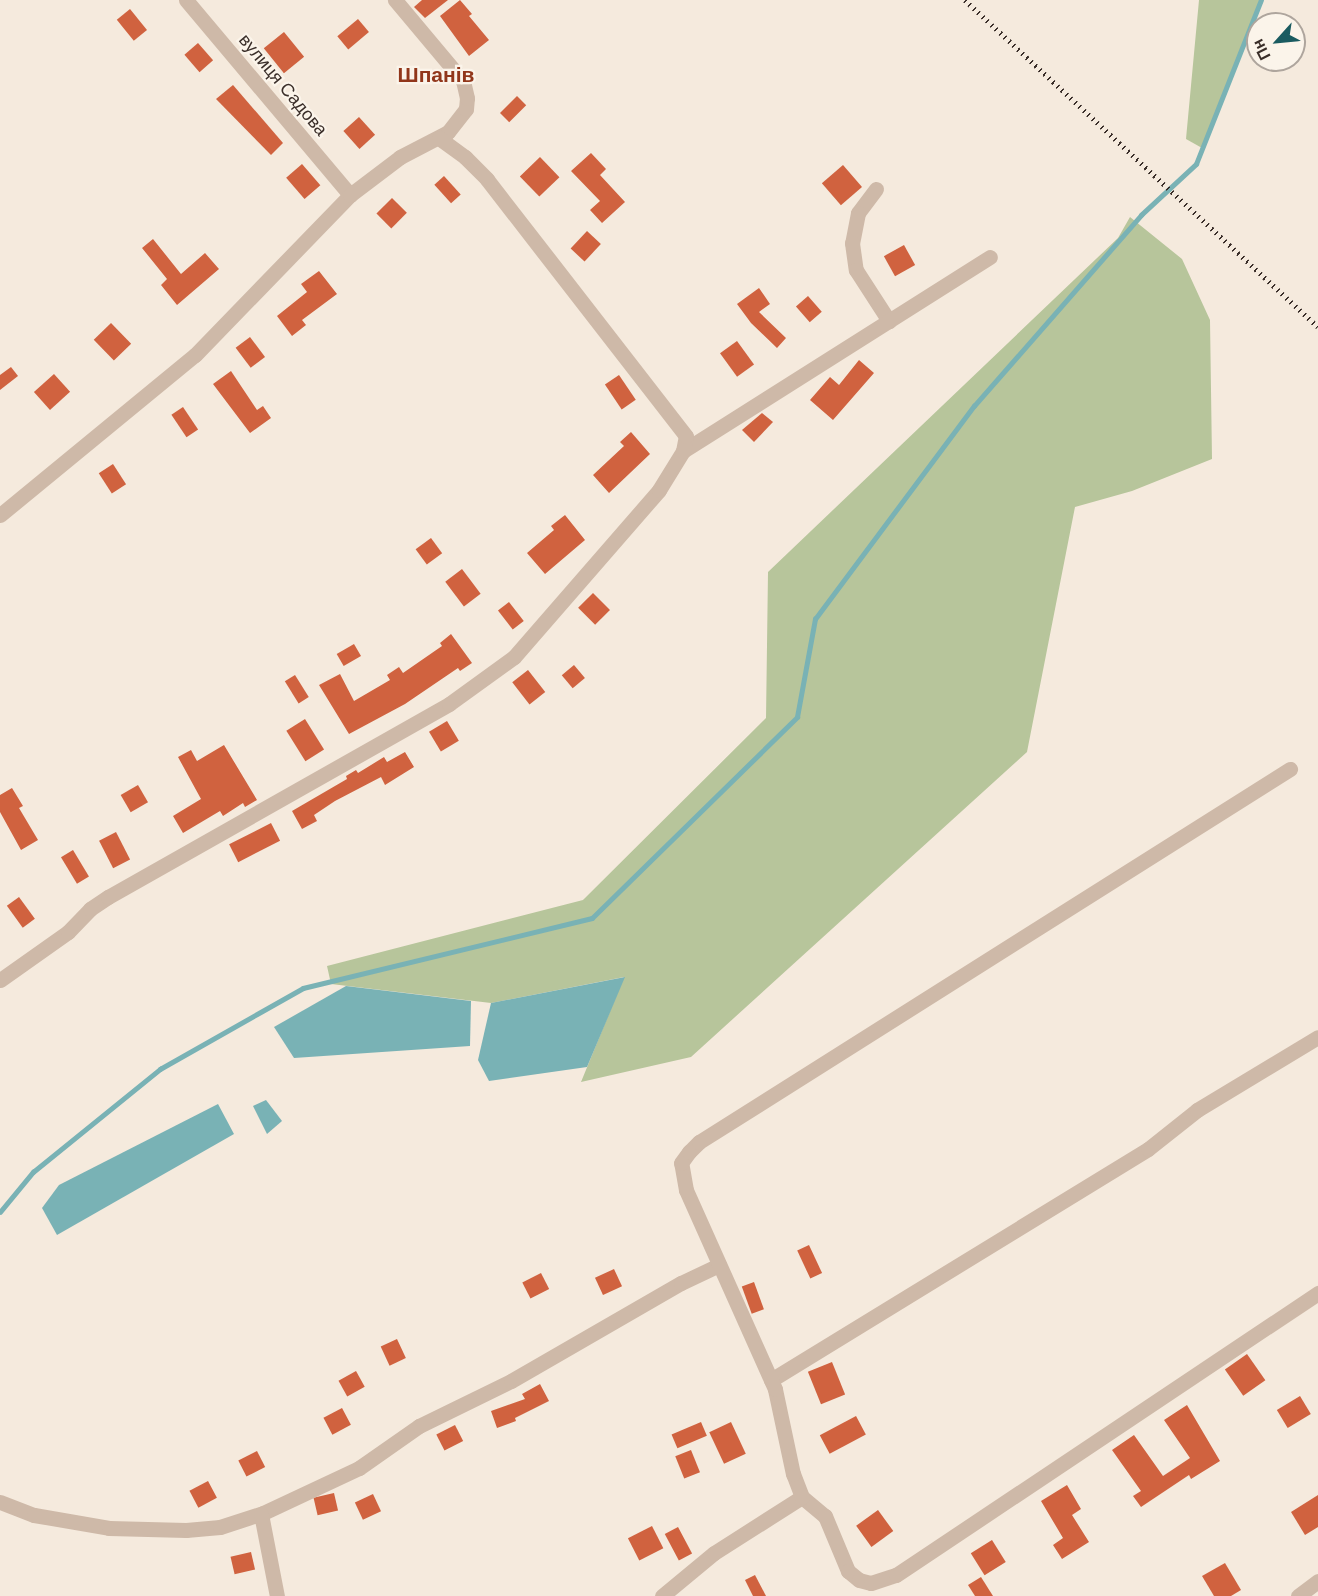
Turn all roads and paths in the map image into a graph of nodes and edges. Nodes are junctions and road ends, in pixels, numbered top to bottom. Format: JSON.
{"nodes":[{"id":1,"x":186,"y":0,"type":"edge"},
{"id":2,"x":395,"y":0,"type":"edge"},
{"id":3,"x":439,"y":138,"type":"junction"},
{"id":4,"x":876,"y":189,"type":"dead end"},
{"id":5,"x":350,"y":195,"type":"junction"},
{"id":6,"x":990,"y":257,"type":"dead end"},
{"id":7,"x":889,"y":321,"type":"junction"},
{"id":8,"x":683,"y":451,"type":"junction"},
{"id":9,"x":0,"y":515,"type":"edge"},
{"id":10,"x":1290,"y":770,"type":"dead end"},
{"id":11,"x":0,"y":980,"type":"edge"},
{"id":12,"x":1318,"y":1037,"type":"edge"},
{"id":13,"x":719,"y":1265,"type":"junction"},
{"id":14,"x":1318,"y":1293,"type":"edge"},
{"id":15,"x":771,"y":1380,"type":"junction"},
{"id":16,"x":802,"y":1497,"type":"junction"},
{"id":17,"x":0,"y":1502,"type":"edge"},
{"id":18,"x":261,"y":1514,"type":"junction"},
{"id":19,"x":1318,"y":1581,"type":"edge"},
{"id":20,"x":277,"y":1596,"type":"edge"},
{"id":21,"x":662,"y":1596,"type":"edge"},
{"id":22,"x":1298,"y":1596,"type":"edge"}],
"edges":[{"from":1,"to":5,"type":"street","name":"вулиця Садова"},
{"from":2,"to":3,"type":"street"},
{"from":3,"to":5,"type":"street"},
{"from":3,"to":8,"type":"street"},
{"from":4,"to":7,"type":"street"},
{"from":5,"to":9,"type":"street"},
{"from":6,"to":7,"type":"street"},
{"from":7,"to":8,"type":"street"},
{"from":8,"to":11,"type":"street"},
{"from":10,"to":13,"type":"street"},
{"from":12,"to":15,"type":"street"},
{"from":13,"to":15,"type":"street"},
{"from":13,"to":18,"type":"street"},
{"from":14,"to":16,"type":"street"},
{"from":15,"to":16,"type":"street"},
{"from":16,"to":21,"type":"street"},
{"from":17,"to":18,"type":"street"},
{"from":18,"to":20,"type":"street"},
{"from":19,"to":22,"type":"street"}]}
